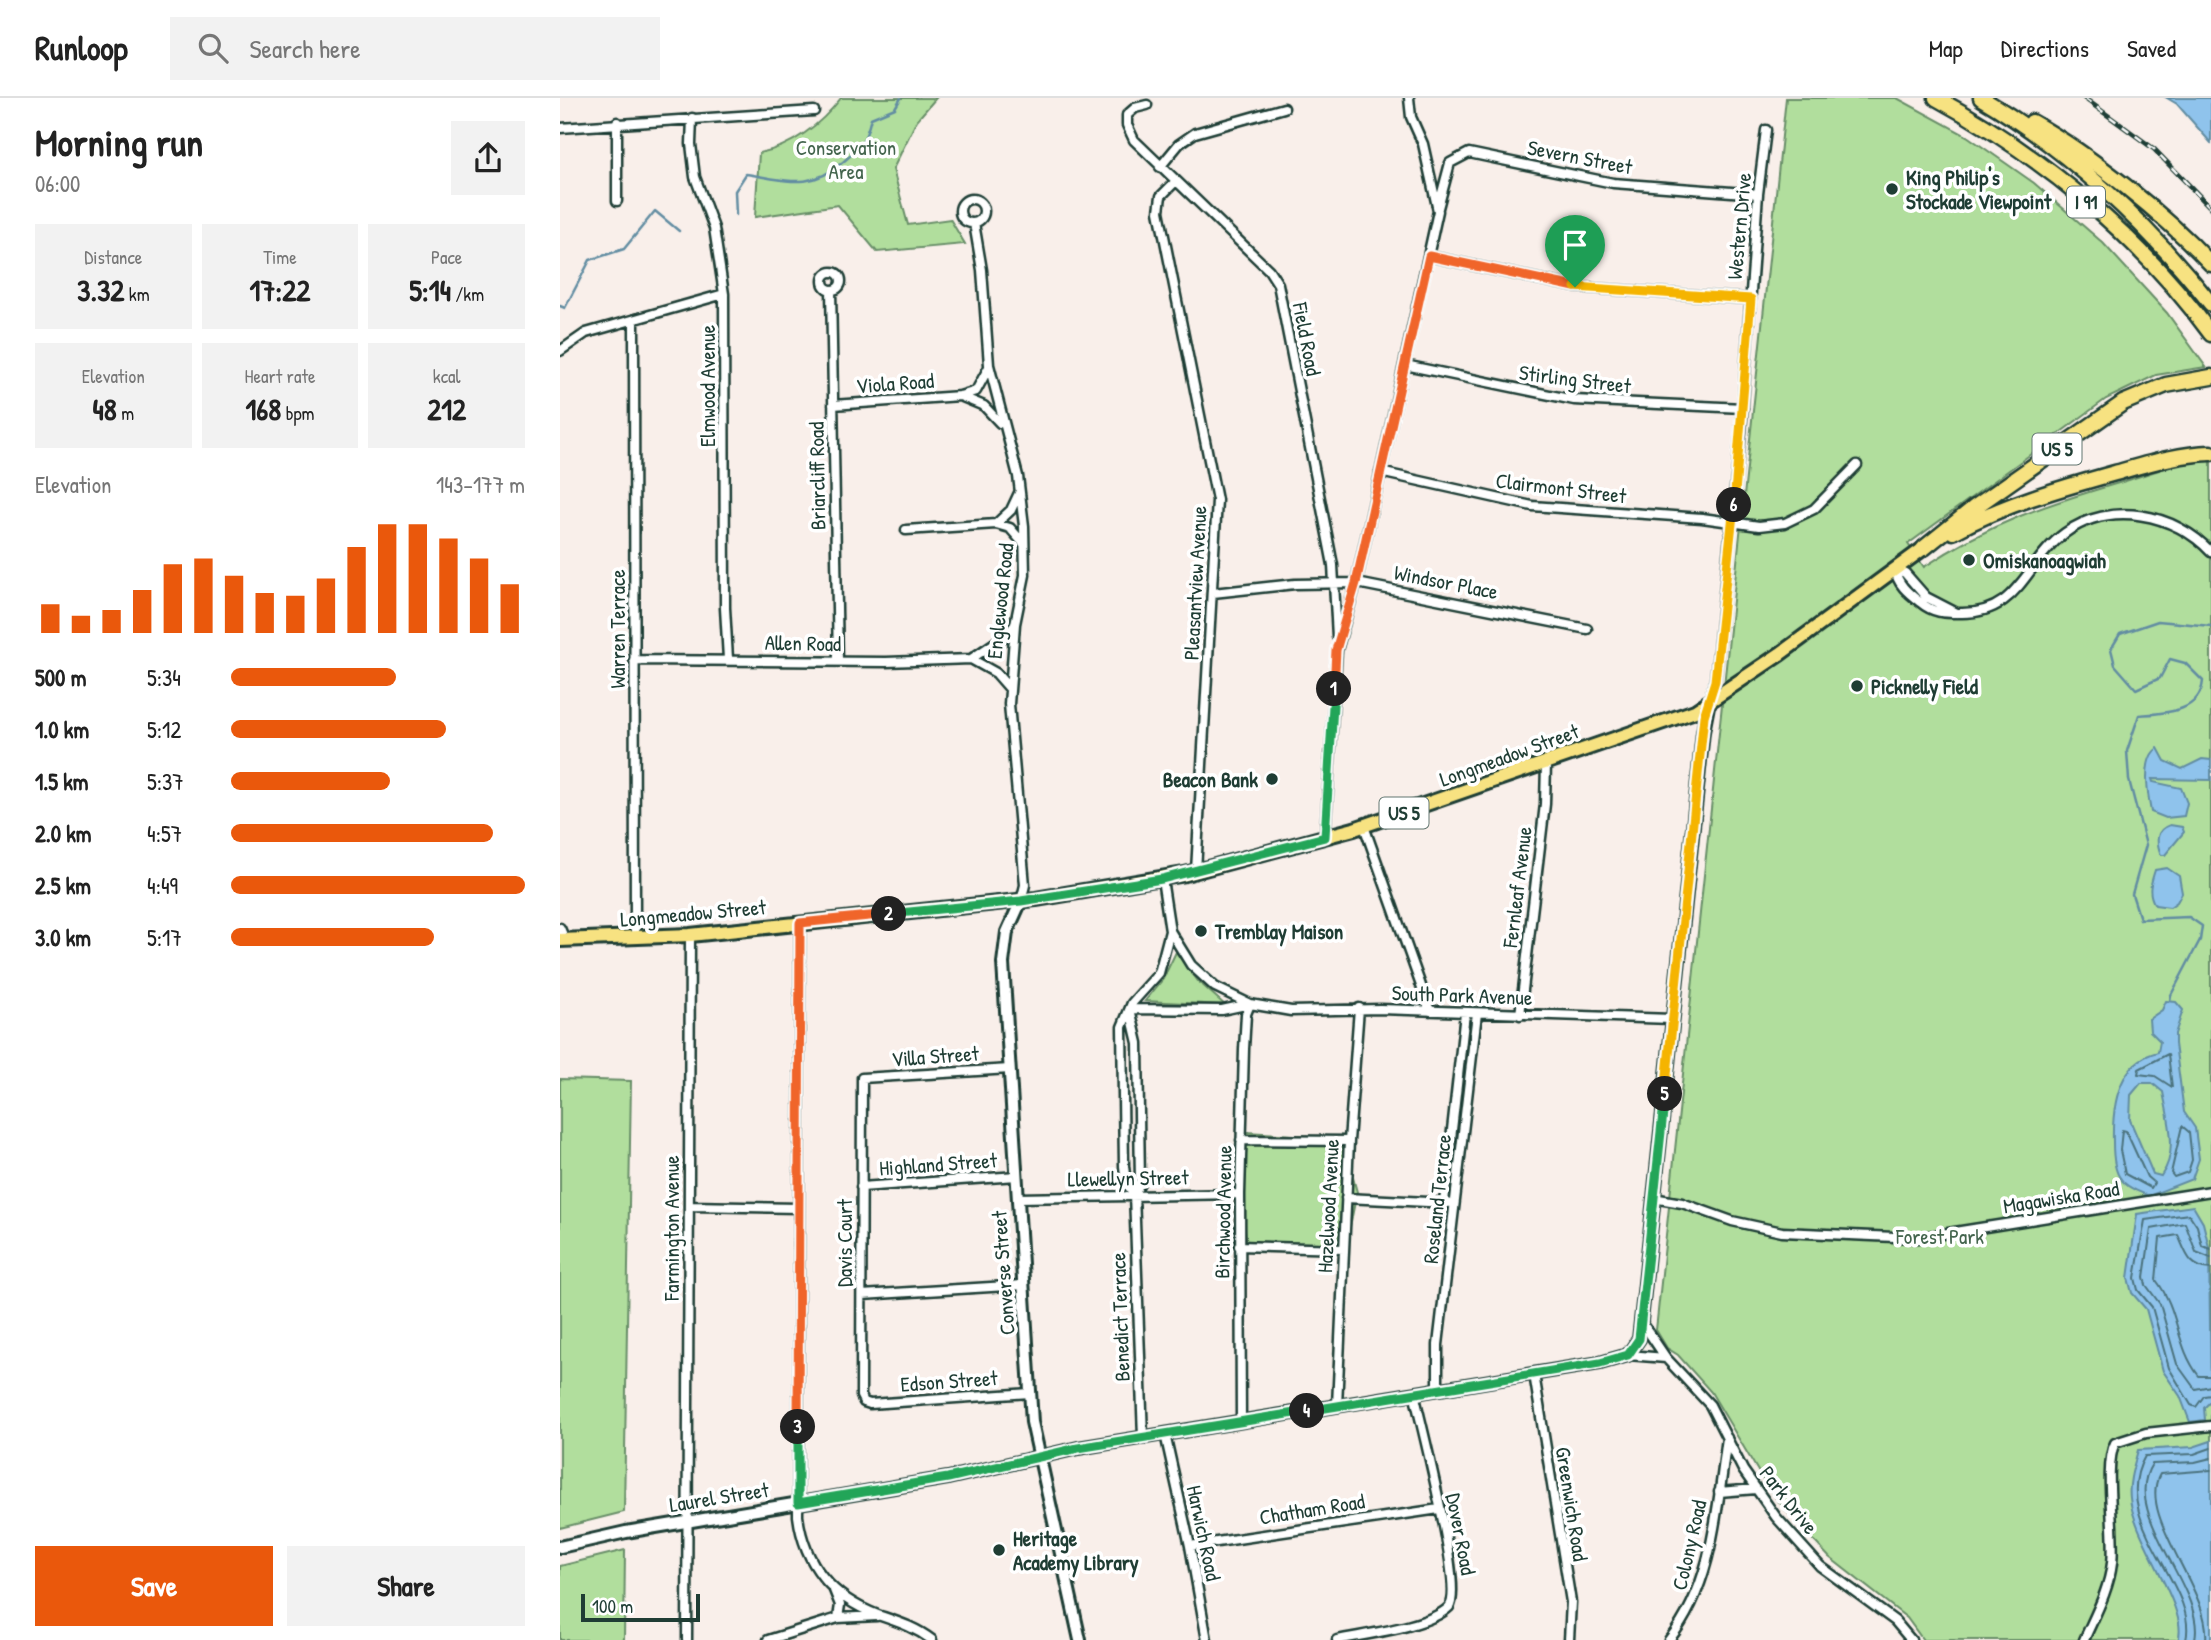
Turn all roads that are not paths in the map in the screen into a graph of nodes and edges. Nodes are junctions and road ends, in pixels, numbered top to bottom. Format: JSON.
{"nodes":[{"id":1,"x":1409,"y":98,"type":"edge"},
{"id":2,"x":1936,"y":98,"type":"edge"},
{"id":3,"x":1985,"y":100,"type":"edge"},
{"id":4,"x":1147,"y":105,"type":"dead end"},
{"id":5,"x":1284,"y":108,"type":"dead end"},
{"id":6,"x":814,"y":111,"type":"dead end"},
{"id":7,"x":692,"y":118,"type":"junction"},
{"id":8,"x":617,"y":122,"type":"junction"},
{"id":9,"x":560,"y":128,"type":"edge"},
{"id":10,"x":1766,"y":130,"type":"dead end"},
{"id":11,"x":1160,"y":167,"type":"junction"},
{"id":12,"x":1175,"y":182,"type":"junction"},
{"id":13,"x":1758,"y":194,"type":"junction"},
{"id":14,"x":617,"y":201,"type":"dead end"},
{"id":15,"x":1438,"y":211,"type":"junction"},
{"id":16,"x":974,"y":223,"type":"dead end"},
{"id":17,"x":1429,"y":256,"type":"junction"},
{"id":18,"x":2211,"y":264,"type":"edge"},
{"id":19,"x":831,"y":290,"type":"dead end"},
{"id":20,"x":724,"y":294,"type":"junction"},
{"id":21,"x":1751,"y":299,"type":"junction"},
{"id":22,"x":2211,"y":303,"type":"edge"},
{"id":23,"x":634,"y":320,"type":"junction"},
{"id":24,"x":2211,"y":334,"type":"edge"},
{"id":25,"x":560,"y":351,"type":"edge"},
{"id":26,"x":989,"y":365,"type":"junction"},
{"id":27,"x":1405,"y":365,"type":"junction"},
{"id":28,"x":2208,"y":378,"type":"edge"},
{"id":29,"x":960,"y":396,"type":"junction"},
{"id":30,"x":833,"y":405,"type":"junction"},
{"id":31,"x":1743,"y":408,"type":"junction"},
{"id":32,"x":1004,"y":429,"type":"junction"},
{"id":33,"x":2211,"y":453,"type":"edge"},
{"id":34,"x":1857,"y":465,"type":"dead end"},
{"id":35,"x":1380,"y":472,"type":"junction"},
{"id":36,"x":1020,"y":490,"type":"junction"},
{"id":37,"x":1737,"y":523,"type":"junction"},
{"id":38,"x":996,"y":524,"type":"junction"},
{"id":39,"x":906,"y":530,"type":"dead end"},
{"id":40,"x":1025,"y":545,"type":"junction"},
{"id":41,"x":1924,"y":548,"type":"junction"},
{"id":42,"x":2211,"y":552,"type":"edge"},
{"id":43,"x":1895,"y":569,"type":"junction"},
{"id":44,"x":1335,"y":583,"type":"junction"},
{"id":45,"x":1356,"y":583,"type":"junction"},
{"id":46,"x":1213,"y":593,"type":"junction"},
{"id":47,"x":1015,"y":624,"type":"junction"},
{"id":48,"x":1587,"y":629,"type":"dead end"},
{"id":49,"x":1336,"y":650,"type":"junction"},
{"id":50,"x":728,"y":659,"type":"junction"},
{"id":51,"x":971,"y":659,"type":"junction"},
{"id":52,"x":634,"y":660,"type":"junction"},
{"id":53,"x":838,"y":661,"type":"junction"},
{"id":54,"x":1010,"y":690,"type":"junction"},
{"id":55,"x":1709,"y":701,"type":"junction"},
{"id":56,"x":1546,"y":763,"type":"junction"},
{"id":57,"x":1364,"y":826,"type":"junction"},
{"id":58,"x":1325,"y":837,"type":"junction"},
{"id":59,"x":1196,"y":871,"type":"junction"},
{"id":60,"x":1162,"y":879,"type":"junction"},
{"id":61,"x":1021,"y":901,"type":"junction"},
{"id":62,"x":800,"y":923,"type":"junction"},
{"id":63,"x":560,"y":928,"type":"edge"},
{"id":64,"x":1170,"y":931,"type":"junction"},
{"id":65,"x":690,"y":935,"type":"junction"},
{"id":66,"x":635,"y":938,"type":"junction"},
{"id":67,"x":563,"y":940,"type":"edge"},
{"id":68,"x":1250,"y":1004,"type":"junction"},
{"id":69,"x":1359,"y":1008,"type":"junction"},
{"id":70,"x":1130,"y":1009,"type":"junction"},
{"id":71,"x":1430,"y":1011,"type":"junction"},
{"id":72,"x":1465,"y":1013,"type":"junction"},
{"id":73,"x":1477,"y":1013,"type":"junction"},
{"id":74,"x":1520,"y":1015,"type":"junction"},
{"id":75,"x":1672,"y":1019,"type":"junction"},
{"id":76,"x":1010,"y":1069,"type":"junction"},
{"id":77,"x":862,"y":1078,"type":"joint"},
{"id":78,"x":1241,"y":1140,"type":"junction"},
{"id":79,"x":1349,"y":1141,"type":"junction"},
{"id":80,"x":1017,"y":1176,"type":"junction"},
{"id":81,"x":861,"y":1187,"type":"junction"},
{"id":82,"x":2211,"y":1191,"type":"edge"},
{"id":83,"x":1240,"y":1194,"type":"junction"},
{"id":84,"x":1134,"y":1195,"type":"junction"},
{"id":85,"x":1018,"y":1198,"type":"junction"},
{"id":86,"x":1346,"y":1198,"type":"junction"},
{"id":87,"x":1653,"y":1198,"type":"junction"},
{"id":88,"x":1444,"y":1202,"type":"junction"},
{"id":89,"x":1454,"y":1203,"type":"junction"},
{"id":90,"x":689,"y":1206,"type":"junction"},
{"id":91,"x":799,"y":1208,"type":"junction"},
{"id":92,"x":1239,"y":1246,"type":"junction"},
{"id":93,"x":1344,"y":1249,"type":"junction"},
{"id":94,"x":1023,"y":1285,"type":"junction"},
{"id":95,"x":862,"y":1295,"type":"junction"},
{"id":96,"x":1641,"y":1321,"type":"junction"},
{"id":97,"x":1628,"y":1355,"type":"junction"},
{"id":98,"x":1666,"y":1358,"type":"junction"},
{"id":99,"x":1534,"y":1374,"type":"junction"},
{"id":100,"x":1438,"y":1389,"type":"junction"},
{"id":101,"x":1030,"y":1393,"type":"junction"},
{"id":102,"x":1414,"y":1393,"type":"junction"},
{"id":103,"x":870,"y":1404,"type":"joint"},
{"id":104,"x":1337,"y":1406,"type":"junction"},
{"id":105,"x":1241,"y":1422,"type":"junction"},
{"id":106,"x":2211,"y":1426,"type":"edge"},
{"id":107,"x":1164,"y":1434,"type":"junction"},
{"id":108,"x":1143,"y":1437,"type":"junction"},
{"id":109,"x":1727,"y":1438,"type":"junction"},
{"id":110,"x":1037,"y":1456,"type":"junction"},
{"id":111,"x":1756,"y":1489,"type":"junction"},
{"id":112,"x":1719,"y":1492,"type":"junction"},
{"id":113,"x":798,"y":1503,"type":"junction"},
{"id":114,"x":1439,"y":1508,"type":"junction"},
{"id":115,"x":688,"y":1521,"type":"junction"},
{"id":116,"x":1190,"y":1546,"type":"junction"},
{"id":117,"x":560,"y":1547,"type":"edge"},
{"id":118,"x":833,"y":1588,"type":"junction"},
{"id":119,"x":838,"y":1618,"type":"junction"},
{"id":120,"x":890,"y":1618,"type":"junction"},
{"id":121,"x":687,"y":1640,"type":"edge"},
{"id":122,"x":768,"y":1640,"type":"edge"},
{"id":123,"x":932,"y":1640,"type":"edge"},
{"id":124,"x":1080,"y":1640,"type":"edge"},
{"id":125,"x":1207,"y":1640,"type":"edge"},
{"id":126,"x":1337,"y":1640,"type":"edge"},
{"id":127,"x":1569,"y":1640,"type":"edge"},
{"id":128,"x":1669,"y":1640,"type":"edge"},
{"id":129,"x":1911,"y":1640,"type":"edge"},
{"id":130,"x":2084,"y":1640,"type":"edge"}],
"edges":[{"from":1,"to":15,"type":"street"},
{"from":2,"to":24,"type":"highway","number":"I 91"},
{"from":3,"to":18,"type":"highway"},
{"from":3,"to":22,"type":"highway","number":"I 91"},
{"from":4,"to":11,"type":"street","name":"Field Road"},
{"from":5,"to":11,"type":"street"},
{"from":6,"to":7,"type":"street"},
{"from":7,"to":8,"type":"street"},
{"from":7,"to":20,"type":"street","name":"Elmwood Avenue"},
{"from":8,"to":9,"type":"street"},
{"from":8,"to":14,"type":"street"},
{"from":10,"to":13,"type":"street","name":"Western Drive"},
{"from":11,"to":12,"type":"street","name":"Field Road"},
{"from":12,"to":44,"type":"street","name":"Field Road"},
{"from":12,"to":46,"type":"street","name":"Pleasantview Avenue"},
{"from":13,"to":15,"type":"street","name":"Severn Street"},
{"from":13,"to":21,"type":"street","name":"Western Drive"},
{"from":15,"to":17,"type":"street","name":"Field Road"},
{"from":16,"to":26,"type":"street","name":"Englewood Road"},
{"from":17,"to":21,"type":"street"},
{"from":17,"to":27,"type":"street","name":"Field Road"},
{"from":19,"to":30,"type":"street","name":"Briarcliff Road"},
{"from":20,"to":23,"type":"street"},
{"from":20,"to":50,"type":"street","name":"Elmwood Avenue"},
{"from":21,"to":31,"type":"street","name":"Western Drive"},
{"from":23,"to":25,"type":"street"},
{"from":23,"to":52,"type":"street","name":"Warren Terrace"},
{"from":26,"to":29,"type":"street","name":"Viola Road"},
{"from":26,"to":32,"type":"street","name":"Englewood Road"},
{"from":27,"to":31,"type":"street","name":"Stirling Street"},
{"from":27,"to":35,"type":"street","name":"Field Road"},
{"from":28,"to":41,"type":"highway","number":"US 5"},
{"from":29,"to":30,"type":"street","name":"Viola Road"},
{"from":29,"to":32,"type":"street","name":"Viola Road"},
{"from":30,"to":53,"type":"street","name":"Briarcliff Road"},
{"from":31,"to":37,"type":"street","name":"Western Drive"},
{"from":32,"to":36,"type":"street","name":"Englewood Road"},
{"from":33,"to":41,"type":"highway","number":"US 5"},
{"from":34,"to":37,"type":"street","name":"Clairmont Street"},
{"from":35,"to":37,"type":"street","name":"Clairmont Street"},
{"from":35,"to":45,"type":"street","name":"Field Road"},
{"from":36,"to":38,"type":"street"},
{"from":36,"to":40,"type":"street","name":"Englewood Road"},
{"from":37,"to":55,"type":"street","name":"Western Drive"},
{"from":38,"to":39,"type":"street"},
{"from":38,"to":40,"type":"street"},
{"from":40,"to":47,"type":"street","name":"Englewood Road"},
{"from":41,"to":43,"type":"main road","name":"Longmeadow Street","number":"US 5"},
{"from":42,"to":43,"type":"street"},
{"from":43,"to":55,"type":"main road","name":"Longmeadow Street","number":"US 5"},
{"from":44,"to":45,"type":"street","name":"Windsor Place"},
{"from":44,"to":46,"type":"street","name":"Windsor Place"},
{"from":44,"to":49,"type":"street","name":"Field Road"},
{"from":45,"to":48,"type":"street","name":"Windsor Place"},
{"from":45,"to":49,"type":"street","name":"Field Road"},
{"from":46,"to":59,"type":"street","name":"Pleasantview Avenue"},
{"from":47,"to":51,"type":"street"},
{"from":47,"to":54,"type":"street","name":"Englewood Road"},
{"from":49,"to":58,"type":"street","name":"Field Road"},
{"from":50,"to":52,"type":"street","name":"Allen Road"},
{"from":50,"to":53,"type":"street","name":"Allen Road"},
{"from":51,"to":53,"type":"street","name":"Allen Road"},
{"from":51,"to":54,"type":"street"},
{"from":52,"to":66,"type":"street","name":"Warren Terrace"},
{"from":54,"to":61,"type":"street","name":"Englewood Road"},
{"from":55,"to":56,"type":"main road","name":"Longmeadow Street","number":"US 5"},
{"from":55,"to":75,"type":"street"},
{"from":56,"to":57,"type":"main road","name":"Longmeadow Street","number":"US 5"},
{"from":56,"to":74,"type":"street","name":"Fernleaf Avenue"},
{"from":57,"to":58,"type":"main road","name":"Longmeadow Street","number":"US 5"},
{"from":57,"to":71,"type":"street"},
{"from":58,"to":59,"type":"main road","name":"Longmeadow Street","number":"US 5"},
{"from":59,"to":60,"type":"main road","name":"Longmeadow Street","number":"US 5"},
{"from":60,"to":61,"type":"main road","name":"Longmeadow Street","number":"US 5"},
{"from":60,"to":64,"type":"street","name":"South Park Avenue"},
{"from":61,"to":62,"type":"main road","name":"Longmeadow Street","number":"US 5"},
{"from":61,"to":76,"type":"street","name":"Converse Street"},
{"from":62,"to":65,"type":"main road","name":"Longmeadow Street","number":"US 5"},
{"from":62,"to":91,"type":"street"},
{"from":63,"to":67,"type":"street"},
{"from":64,"to":68,"type":"street","name":"South Park Avenue"},
{"from":64,"to":70,"type":"street","name":"Benedict Terrace"},
{"from":65,"to":66,"type":"main road","name":"Longmeadow Street","number":"US 5"},
{"from":65,"to":90,"type":"street","name":"Farmington Avenue"},
{"from":66,"to":67,"type":"main road","name":"Longmeadow Street","number":"US 5"},
{"from":68,"to":69,"type":"street","name":"South Park Avenue"},
{"from":68,"to":70,"type":"street","name":"South Park Avenue"},
{"from":68,"to":78,"type":"street","name":"Birchwood Avenue"},
{"from":69,"to":71,"type":"street","name":"South Park Avenue"},
{"from":69,"to":79,"type":"street","name":"Hazelwood Avenue"},
{"from":70,"to":84,"type":"street","name":"Benedict Terrace"},
{"from":70,"to":84,"type":"street","name":"Benedict Terrace"},
{"from":71,"to":72,"type":"street","name":"South Park Avenue"},
{"from":72,"to":73,"type":"street","name":"South Park Avenue"},
{"from":72,"to":88,"type":"street"},
{"from":73,"to":74,"type":"street","name":"South Park Avenue"},
{"from":73,"to":89,"type":"street","name":"Roseland Terrace"},
{"from":74,"to":75,"type":"street","name":"South Park Avenue"},
{"from":75,"to":87,"type":"street"},
{"from":76,"to":77,"type":"street","name":"Villa Street"},
{"from":76,"to":80,"type":"street","name":"Converse Street"},
{"from":77,"to":81,"type":"street","name":"Davis Court"},
{"from":78,"to":79,"type":"street"},
{"from":78,"to":83,"type":"street","name":"Birchwood Avenue"},
{"from":79,"to":86,"type":"street","name":"Hazelwood Avenue"},
{"from":80,"to":81,"type":"street","name":"Highland Street"},
{"from":80,"to":85,"type":"street","name":"Converse Street"},
{"from":81,"to":95,"type":"street","name":"Davis Court"},
{"from":82,"to":87,"type":"street","name":"Magawiska Road"},
{"from":83,"to":84,"type":"street","name":"Llewellyn Street"},
{"from":83,"to":92,"type":"street","name":"Birchwood Avenue"},
{"from":84,"to":85,"type":"street","name":"Llewellyn Street"},
{"from":84,"to":108,"type":"street","name":"Benedict Terrace"},
{"from":85,"to":94,"type":"street","name":"Converse Street"},
{"from":86,"to":88,"type":"street"},
{"from":86,"to":93,"type":"street","name":"Hazelwood Avenue"},
{"from":87,"to":96,"type":"street"},
{"from":88,"to":89,"type":"street"},
{"from":89,"to":100,"type":"street","name":"Roseland Terrace"},
{"from":90,"to":91,"type":"street"},
{"from":90,"to":115,"type":"street","name":"Farmington Avenue"},
{"from":91,"to":113,"type":"street"},
{"from":92,"to":93,"type":"street"},
{"from":92,"to":105,"type":"street","name":"Birchwood Avenue"},
{"from":93,"to":104,"type":"street","name":"Hazelwood Avenue"},
{"from":94,"to":95,"type":"street"},
{"from":94,"to":101,"type":"street","name":"Converse Street"},
{"from":95,"to":103,"type":"street","name":"Davis Court"},
{"from":96,"to":97,"type":"street"},
{"from":96,"to":98,"type":"street","name":"Park Drive"},
{"from":97,"to":98,"type":"street"},
{"from":97,"to":99,"type":"street","name":"Laurel Street"},
{"from":98,"to":109,"type":"street","name":"Park Drive"},
{"from":99,"to":100,"type":"street","name":"Laurel Street"},
{"from":99,"to":127,"type":"street","name":"Greenwich Road"},
{"from":100,"to":102,"type":"street","name":"Laurel Street"},
{"from":101,"to":103,"type":"street","name":"Edson Street"},
{"from":101,"to":110,"type":"street","name":"Converse Street"},
{"from":102,"to":104,"type":"street","name":"Laurel Street"},
{"from":102,"to":114,"type":"street","name":"Dover Road"},
{"from":104,"to":105,"type":"street","name":"Laurel Street"},
{"from":105,"to":107,"type":"street","name":"Laurel Street"},
{"from":106,"to":130,"type":"street"},
{"from":107,"to":108,"type":"street","name":"Laurel Street"},
{"from":107,"to":116,"type":"street","name":"Harwich Road"},
{"from":108,"to":110,"type":"street","name":"Laurel Street"},
{"from":109,"to":111,"type":"street","name":"Park Drive"},
{"from":109,"to":112,"type":"street","name":"Colony Road"},
{"from":110,"to":113,"type":"street","name":"Laurel Street"},
{"from":110,"to":124,"type":"street","name":"Converse Street"},
{"from":111,"to":112,"type":"street","name":"Colony Road"},
{"from":111,"to":129,"type":"street","name":"Park Drive"},
{"from":112,"to":128,"type":"street","name":"Colony Road"},
{"from":113,"to":115,"type":"street","name":"Laurel Street"},
{"from":113,"to":118,"type":"street"},
{"from":114,"to":116,"type":"street","name":"Chatham Road"},
{"from":114,"to":126,"type":"street","name":"Dover Road"},
{"from":115,"to":117,"type":"street","name":"Laurel Street"},
{"from":115,"to":121,"type":"street","name":"Farmington Avenue"},
{"from":116,"to":125,"type":"street","name":"Harwich Road"},
{"from":118,"to":119,"type":"street"},
{"from":118,"to":120,"type":"street"},
{"from":119,"to":120,"type":"street"},
{"from":119,"to":122,"type":"street"},
{"from":120,"to":123,"type":"street"}]}
